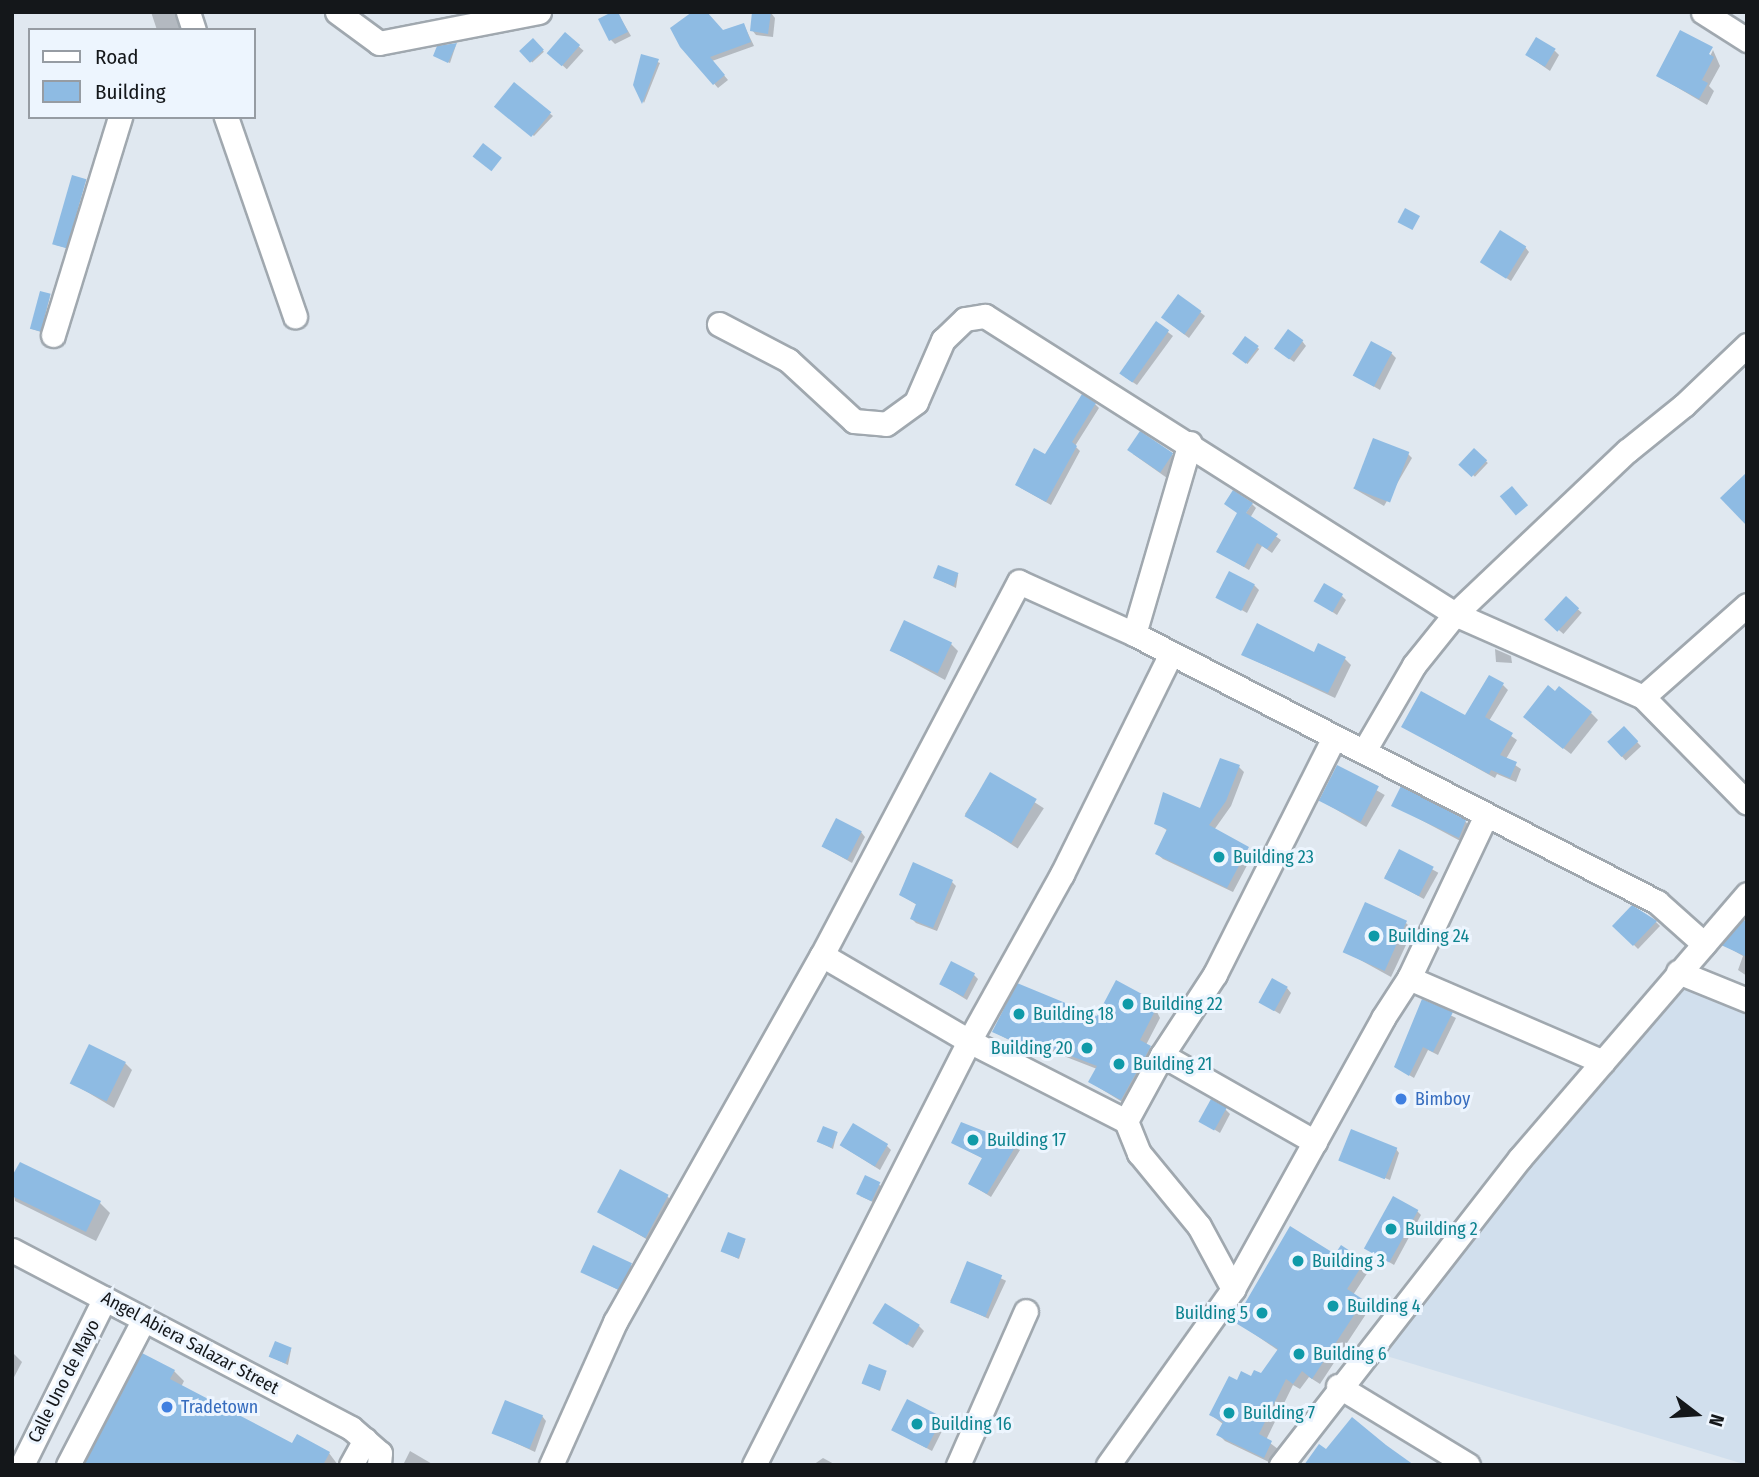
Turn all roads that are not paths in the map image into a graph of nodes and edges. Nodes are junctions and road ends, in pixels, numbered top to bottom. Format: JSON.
{"nodes":[{"id":1,"x":337,"y":12,"type":"edge"},
{"id":2,"x":538,"y":12,"type":"edge"},
{"id":3,"x":1703,"y":12,"type":"edge"},
{"id":4,"x":1747,"y":40,"type":"edge"},
{"id":5,"x":119,"y":119,"type":"edge"},
{"id":6,"x":227,"y":119,"type":"edge"},
{"id":7,"x":295,"y":316,"type":"dead end"},
{"id":8,"x":719,"y":324,"type":"dead end"},
{"id":9,"x":53,"y":335,"type":"dead end"},
{"id":10,"x":1747,"y":345,"type":"edge"},
{"id":11,"x":1190,"y":443,"type":"junction"},
{"id":12,"x":1747,"y":605,"type":"edge"},
{"id":13,"x":1455,"y":614,"type":"junction"},
{"id":14,"x":1134,"y":634,"type":"junction"},
{"id":15,"x":1171,"y":653,"type":"junction"},
{"id":16,"x":1643,"y":697,"type":"junction"},
{"id":17,"x":1333,"y":739,"type":"junction"},
{"id":18,"x":1364,"y":751,"type":"junction"},
{"id":19,"x":1747,"y":803,"type":"edge"},
{"id":20,"x":1485,"y":817,"type":"junction"},
{"id":21,"x":1747,"y":894,"type":"edge"},
{"id":22,"x":1704,"y":944,"type":"junction"},
{"id":23,"x":821,"y":955,"type":"junction"},
{"id":24,"x":1678,"y":972,"type":"junction"},
{"id":25,"x":1409,"y":978,"type":"junction"},
{"id":26,"x":1747,"y":1000,"type":"edge"},
{"id":27,"x":969,"y":1041,"type":"junction"},
{"id":28,"x":1162,"y":1055,"type":"junction"},
{"id":29,"x":1603,"y":1062,"type":"junction"},
{"id":30,"x":1126,"y":1121,"type":"junction"},
{"id":31,"x":1315,"y":1142,"type":"junction"},
{"id":32,"x":12,"y":1250,"type":"edge"},
{"id":33,"x":1233,"y":1289,"type":"junction"},
{"id":34,"x":106,"y":1298,"type":"junction"},
{"id":35,"x":1026,"y":1311,"type":"dead end"},
{"id":36,"x":143,"y":1321,"type":"junction"},
{"id":37,"x":1338,"y":1385,"type":"junction"},
{"id":38,"x":365,"y":1440,"type":"junction"},
{"id":39,"x":22,"y":1465,"type":"edge"},
{"id":40,"x":68,"y":1465,"type":"edge"},
{"id":41,"x":351,"y":1465,"type":"edge"},
{"id":42,"x":379,"y":1465,"type":"edge"},
{"id":43,"x":551,"y":1465,"type":"edge"},
{"id":44,"x":754,"y":1465,"type":"edge"},
{"id":45,"x":958,"y":1465,"type":"edge"},
{"id":46,"x":1108,"y":1465,"type":"edge"},
{"id":47,"x":1281,"y":1465,"type":"edge"},
{"id":48,"x":1468,"y":1465,"type":"edge"}],
"edges":[{"from":1,"to":2,"type":"street"},
{"from":3,"to":4,"type":"street"},
{"from":5,"to":9,"type":"street"},
{"from":6,"to":7,"type":"street"},
{"from":8,"to":11,"type":"street"},
{"from":10,"to":13,"type":"street"},
{"from":11,"to":13,"type":"street"},
{"from":11,"to":14,"type":"street"},
{"from":12,"to":16,"type":"street"},
{"from":13,"to":16,"type":"street"},
{"from":13,"to":18,"type":"street"},
{"from":14,"to":15,"type":"street"},
{"from":14,"to":23,"type":"street"},
{"from":15,"to":17,"type":"street"},
{"from":15,"to":27,"type":"street"},
{"from":16,"to":19,"type":"street"},
{"from":17,"to":18,"type":"street"},
{"from":17,"to":28,"type":"street"},
{"from":18,"to":20,"type":"street"},
{"from":20,"to":22,"type":"street"},
{"from":20,"to":25,"type":"street"},
{"from":21,"to":22,"type":"street"},
{"from":22,"to":24,"type":"street"},
{"from":23,"to":27,"type":"street"},
{"from":23,"to":43,"type":"street"},
{"from":24,"to":26,"type":"street"},
{"from":24,"to":29,"type":"street"},
{"from":25,"to":29,"type":"street"},
{"from":25,"to":31,"type":"street"},
{"from":27,"to":30,"type":"street"},
{"from":27,"to":44,"type":"street"},
{"from":28,"to":30,"type":"street"},
{"from":28,"to":31,"type":"street"},
{"from":29,"to":37,"type":"street"},
{"from":30,"to":33,"type":"street"},
{"from":31,"to":33,"type":"street"},
{"from":32,"to":34,"type":"street","name":"Angel Abiera Salazar Street"},
{"from":33,"to":46,"type":"street"},
{"from":34,"to":36,"type":"street","name":"Angel Abiera Salazar Street"},
{"from":34,"to":39,"type":"street","name":"Calle Uno de Mayo"},
{"from":35,"to":45,"type":"street"},
{"from":36,"to":38,"type":"street","name":"Angel Abiera Salazar Street"},
{"from":36,"to":40,"type":"street"},
{"from":37,"to":47,"type":"street"},
{"from":37,"to":48,"type":"street"},
{"from":38,"to":41,"type":"street"},
{"from":38,"to":42,"type":"street"}]}
